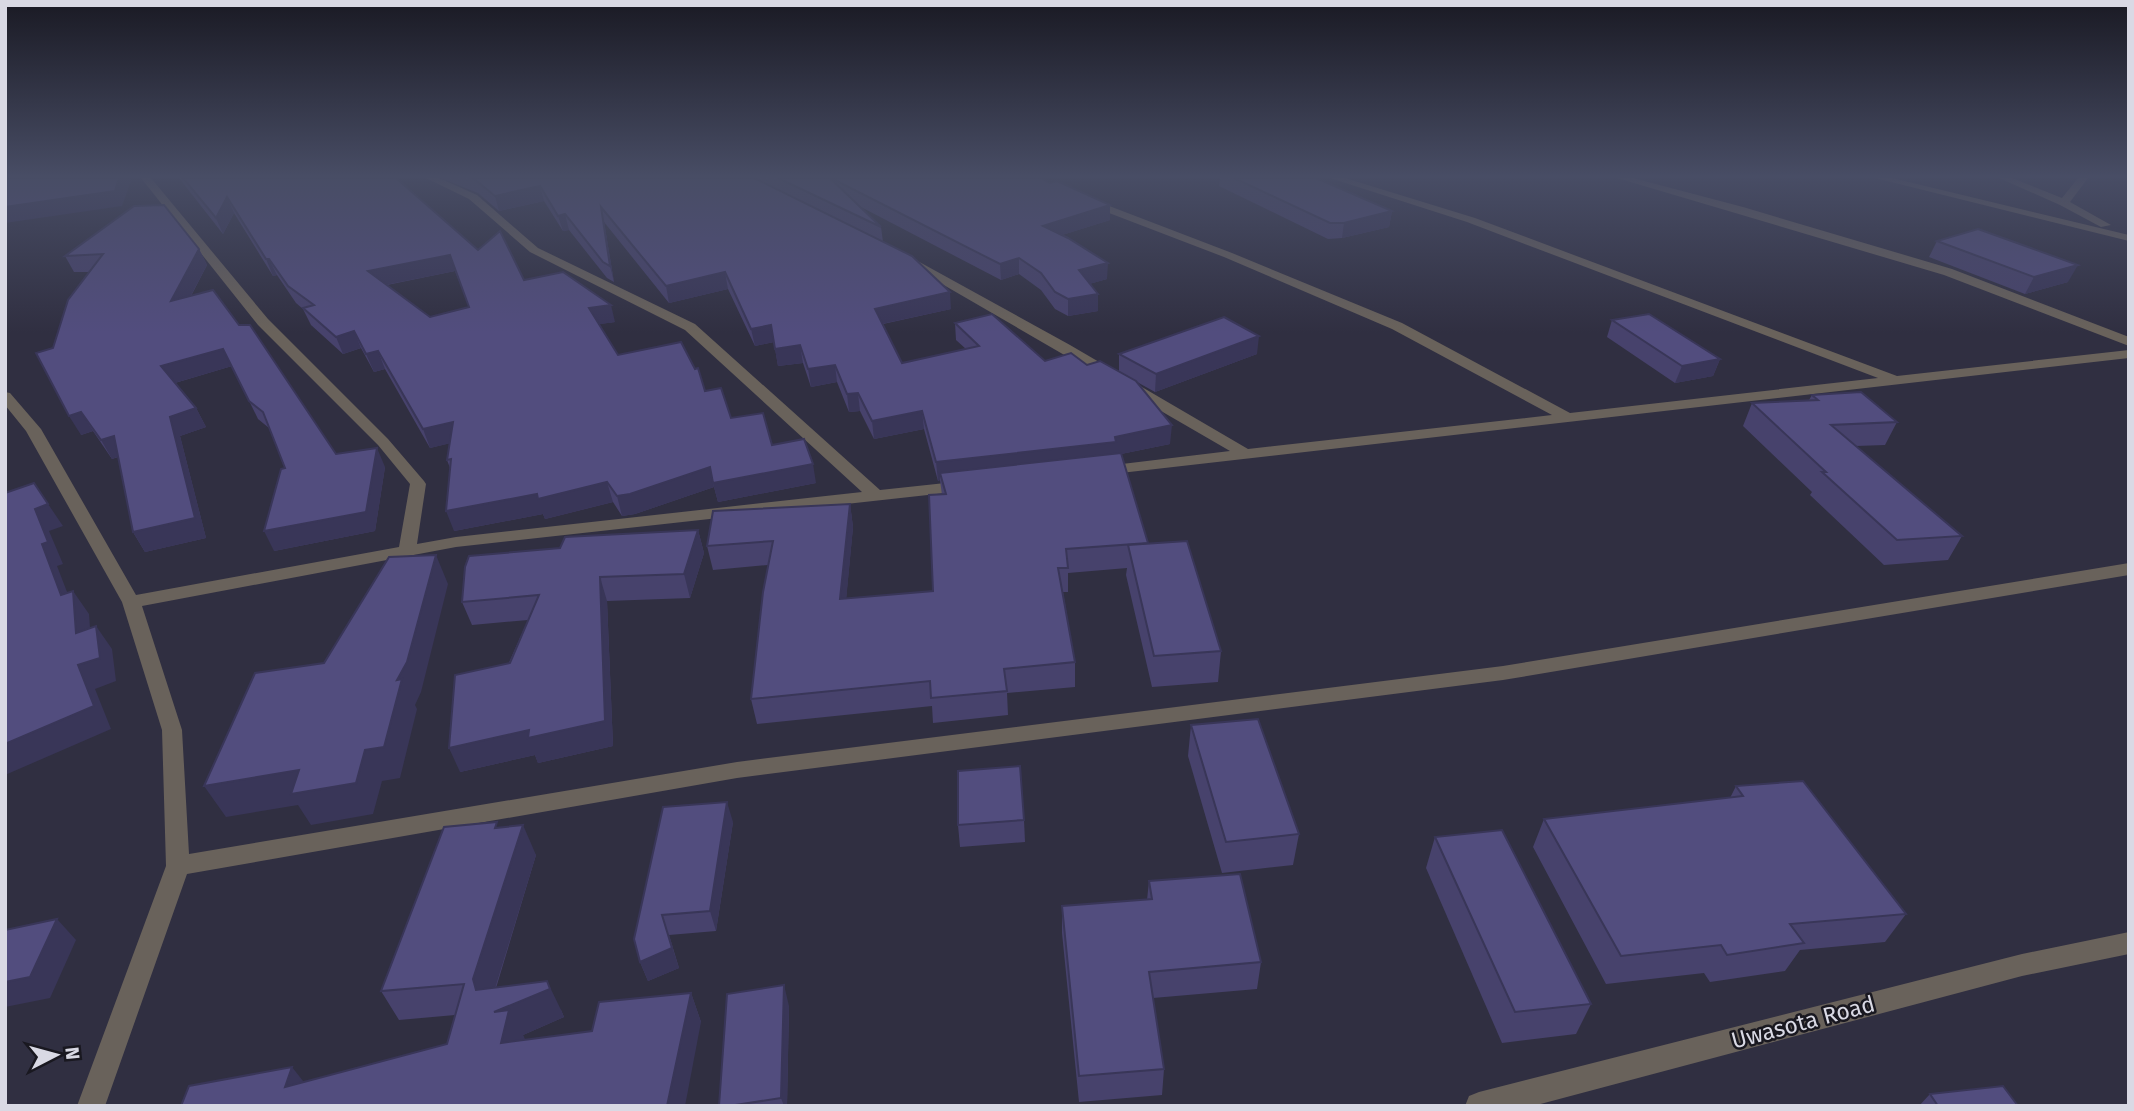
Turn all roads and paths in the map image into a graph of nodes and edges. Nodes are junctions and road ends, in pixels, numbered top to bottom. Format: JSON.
{"nodes":[{"id":1,"x":188,"y":230,"type":"edge"},
{"id":2,"x":511,"y":230,"type":"edge"},
{"id":3,"x":1162,"y":230,"type":"edge"},
{"id":4,"x":1497,"y":230,"type":"edge"},
{"id":5,"x":1808,"y":230,"type":"edge"},
{"id":6,"x":2099,"y":230,"type":"edge"},
{"id":7,"x":2129,"y":237,"type":"edge"},
{"id":8,"x":895,"y":255,"type":"edge"},
{"id":9,"x":2129,"y":342,"type":"edge"},
{"id":10,"x":2129,"y":354,"type":"edge"},
{"id":11,"x":1901,"y":382,"type":"junction"},
{"id":12,"x":5,"y":396,"type":"edge"},
{"id":13,"x":1567,"y":416,"type":"junction"},
{"id":14,"x":1244,"y":453,"type":"junction"},
{"id":15,"x":1091,"y":471,"type":"edge"},
{"id":16,"x":983,"y":483,"type":"edge"},
{"id":17,"x":875,"y":495,"type":"junction"},
{"id":18,"x":407,"y":551,"type":"junction"},
{"id":19,"x":2129,"y":569,"type":"edge"},
{"id":20,"x":131,"y":602,"type":"junction"},
{"id":21,"x":178,"y":866,"type":"junction"},
{"id":22,"x":2129,"y":943,"type":"edge"},
{"id":23,"x":91,"y":1106,"type":"edge"},
{"id":24,"x":1479,"y":1106,"type":"edge"}],
"edges":[{"from":1,"to":18,"type":"street"},
{"from":2,"to":17,"type":"street"},
{"from":3,"to":13,"type":"street"},
{"from":4,"to":11,"type":"street"},
{"from":5,"to":9,"type":"street"},
{"from":6,"to":7,"type":"street"},
{"from":8,"to":14,"type":"street"},
{"from":10,"to":11,"type":"street"},
{"from":11,"to":13,"type":"street"},
{"from":12,"to":20,"type":"street"},
{"from":13,"to":14,"type":"street"},
{"from":14,"to":15,"type":"street"},
{"from":16,"to":17,"type":"street"},
{"from":17,"to":18,"type":"street"},
{"from":18,"to":20,"type":"street"},
{"from":19,"to":21,"type":"street"},
{"from":20,"to":21,"type":"street"},
{"from":21,"to":23,"type":"street"},
{"from":22,"to":24,"type":"street","name":"Uwasota Road"}]}
